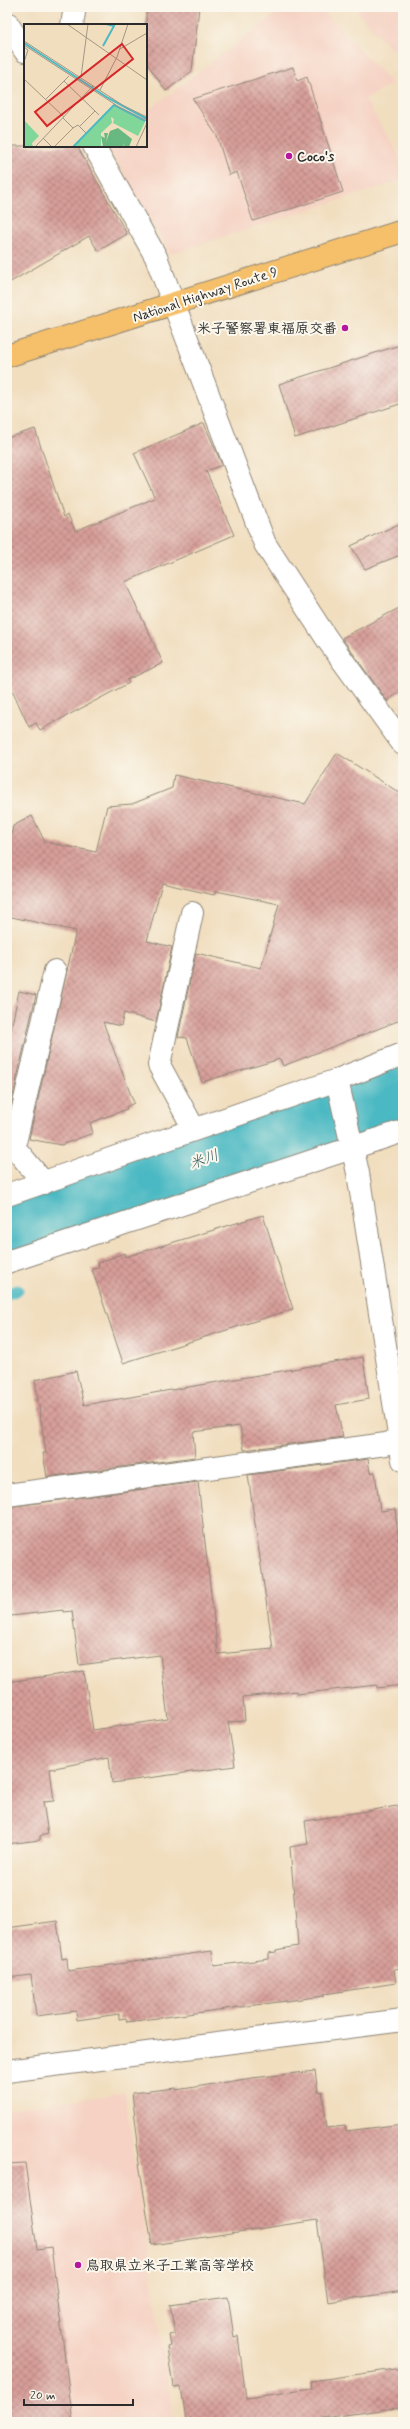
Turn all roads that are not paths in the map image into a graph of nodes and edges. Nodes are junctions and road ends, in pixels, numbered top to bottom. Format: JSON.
{"nodes":[{"id":1,"x":75,"y":7,"type":"edge"},
{"id":2,"x":7,"y":23,"type":"edge"},
{"id":3,"x":72,"y":24,"type":"edge"},
{"id":4,"x":24,"y":49,"type":"edge"},
{"id":5,"x":95,"y":147,"type":"edge"},
{"id":6,"x":403,"y":231,"type":"edge"},
{"id":7,"x":174,"y":304,"type":"junction"},
{"id":8,"x":7,"y":356,"type":"edge"},
{"id":9,"x":403,"y":744,"type":"edge"},
{"id":10,"x":192,"y":913,"type":"dead end"},
{"id":11,"x":55,"y":971,"type":"dead end"},
{"id":12,"x":403,"y":1054,"type":"edge"},
{"id":13,"x":339,"y":1087,"type":"junction"},
{"id":14,"x":194,"y":1129,"type":"junction"},
{"id":15,"x":403,"y":1131,"type":"edge"},
{"id":16,"x":352,"y":1142,"type":"junction"},
{"id":17,"x":11,"y":1145,"type":"edge"},
{"id":18,"x":44,"y":1183,"type":"junction"},
{"id":19,"x":7,"y":1195,"type":"edge"},
{"id":20,"x":7,"y":1262,"type":"edge"},
{"id":21,"x":402,"y":1446,"type":"edge"},
{"id":22,"x":7,"y":1495,"type":"edge"},
{"id":23,"x":403,"y":2020,"type":"edge"},
{"id":24,"x":7,"y":2071,"type":"edge"}],
"edges":[{"from":1,"to":3,"type":"street"},
{"from":2,"to":4,"type":"street"},
{"from":5,"to":7,"type":"street"},
{"from":6,"to":7,"type":"highway","name":"National Highway Route 9"},
{"from":7,"to":8,"type":"highway","name":"National Highway Route 9"},
{"from":7,"to":9,"type":"street"},
{"from":10,"to":14,"type":"street"},
{"from":11,"to":17,"type":"street"},
{"from":12,"to":13,"type":"street"},
{"from":13,"to":14,"type":"street"},
{"from":13,"to":16,"type":"street"},
{"from":14,"to":18,"type":"street"},
{"from":15,"to":16,"type":"street"},
{"from":16,"to":20,"type":"street"},
{"from":16,"to":21,"type":"street"},
{"from":17,"to":18,"type":"street"},
{"from":18,"to":19,"type":"street"},
{"from":21,"to":22,"type":"street"},
{"from":23,"to":24,"type":"street"}]}
